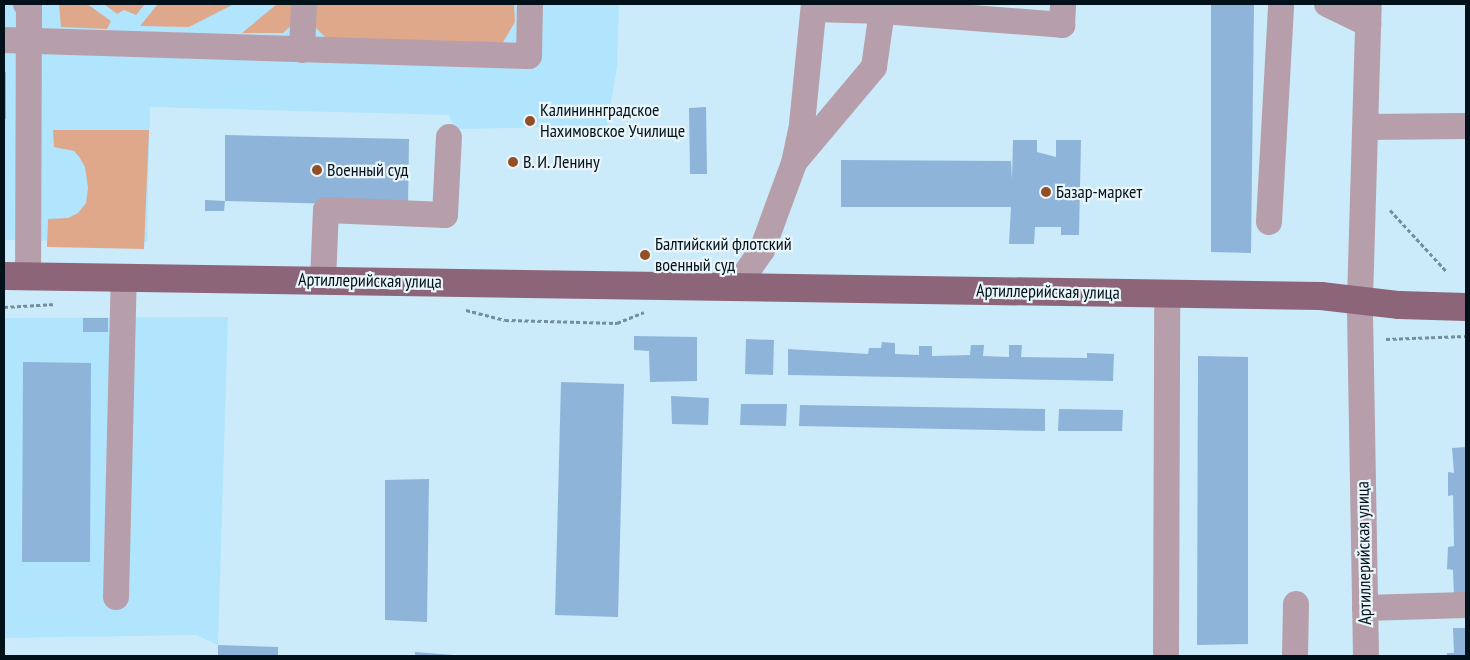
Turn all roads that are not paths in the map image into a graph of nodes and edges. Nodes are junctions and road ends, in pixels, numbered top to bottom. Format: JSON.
{"nodes":[{"id":1,"x":31,"y":4,"type":"edge"},
{"id":2,"x":304,"y":4,"type":"edge"},
{"id":3,"x":530,"y":4,"type":"edge"},
{"id":4,"x":1063,"y":4,"type":"edge"},
{"id":5,"x":1281,"y":4,"type":"edge"},
{"id":6,"x":1327,"y":4,"type":"edge"},
{"id":7,"x":814,"y":6,"type":"edge"},
{"id":8,"x":882,"y":10,"type":"junction"},
{"id":9,"x":1369,"y":14,"type":"edge"},
{"id":10,"x":4,"y":40,"type":"edge"},
{"id":11,"x":29,"y":42,"type":"junction"},
{"id":12,"x":302,"y":50,"type":"junction"},
{"id":13,"x":1466,"y":126,"type":"edge"},
{"id":14,"x":1367,"y":127,"type":"junction"},
{"id":15,"x":449,"y":137,"type":"dead end"},
{"id":16,"x":794,"y":162,"type":"junction"},
{"id":17,"x":1269,"y":222,"type":"dead end"},
{"id":18,"x":16,"y":276,"type":"edge"},
{"id":19,"x":124,"y":278,"type":"junction"},
{"id":20,"x":323,"y":280,"type":"junction"},
{"id":21,"x":737,"y":286,"type":"junction"},
{"id":22,"x":1167,"y":294,"type":"junction"},
{"id":23,"x":1360,"y":299,"type":"junction"},
{"id":24,"x":1466,"y":307,"type":"edge"},
{"id":25,"x":116,"y":596,"type":"dead end"},
{"id":26,"x":1296,"y":604,"type":"dead end"},
{"id":27,"x":1466,"y":605,"type":"edge"},
{"id":28,"x":1365,"y":608,"type":"junction"},
{"id":29,"x":1166,"y":656,"type":"edge"},
{"id":30,"x":1294,"y":656,"type":"edge"},
{"id":31,"x":1366,"y":656,"type":"edge"}],
"edges":[{"from":1,"to":11,"type":"street"},
{"from":2,"to":12,"type":"street"},
{"from":3,"to":12,"type":"street"},
{"from":4,"to":8,"type":"street"},
{"from":5,"to":17,"type":"street"},
{"from":6,"to":9,"type":"street"},
{"from":7,"to":8,"type":"street"},
{"from":7,"to":16,"type":"street"},
{"from":8,"to":16,"type":"street"},
{"from":9,"to":14,"type":"street","name":"Артиллерийская улица"},
{"from":10,"to":11,"type":"street"},
{"from":11,"to":12,"type":"street"},
{"from":11,"to":18,"type":"street"},
{"from":13,"to":14,"type":"street"},
{"from":14,"to":23,"type":"street","name":"Артиллерийская улица"},
{"from":15,"to":20,"type":"street"},
{"from":16,"to":21,"type":"street"},
{"from":18,"to":19,"type":"main road","name":"Артиллерийская улица"},
{"from":19,"to":20,"type":"main road","name":"Артиллерийская улица"},
{"from":19,"to":25,"type":"street"},
{"from":20,"to":21,"type":"main road","name":"Артиллерийская улица"},
{"from":21,"to":22,"type":"main road","name":"Артиллерийская улица"},
{"from":22,"to":23,"type":"main road","name":"Артиллерийская улица"},
{"from":22,"to":29,"type":"street"},
{"from":23,"to":24,"type":"main road","name":"Артиллерийская улица"},
{"from":23,"to":28,"type":"street","name":"Артиллерийская улица"},
{"from":26,"to":30,"type":"street"},
{"from":27,"to":28,"type":"street"},
{"from":28,"to":31,"type":"street","name":"Артиллерийская улица"}]}
